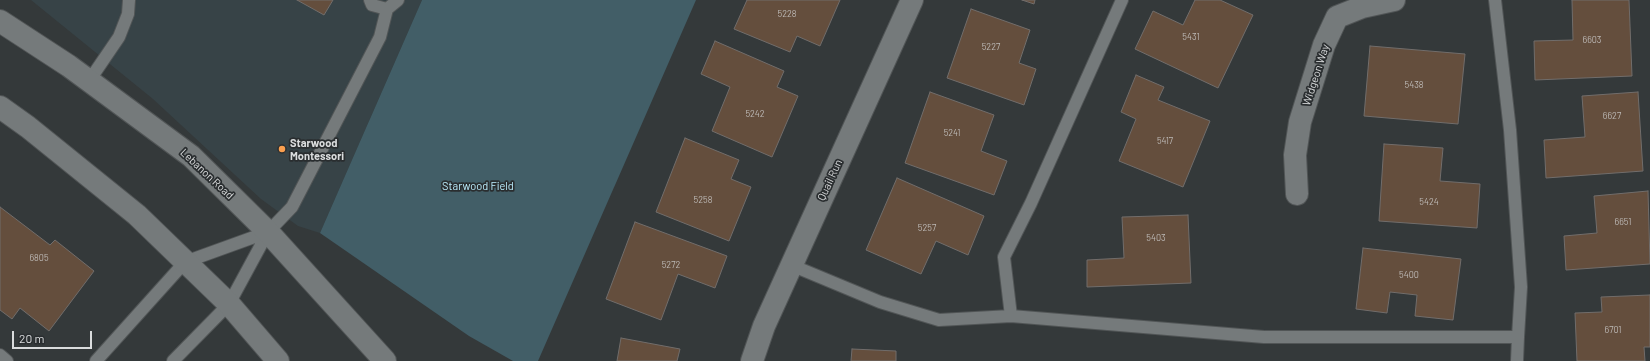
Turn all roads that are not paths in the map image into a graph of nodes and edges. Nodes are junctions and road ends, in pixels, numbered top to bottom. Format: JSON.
{"nodes":[{"id":1,"x":129,"y":0,"type":"edge"},
{"id":2,"x":370,"y":0,"type":"edge"},
{"id":3,"x":398,"y":0,"type":"edge"},
{"id":4,"x":912,"y":0,"type":"edge"},
{"id":5,"x":1122,"y":0,"type":"edge"},
{"id":6,"x":1394,"y":0,"type":"edge"},
{"id":7,"x":1495,"y":0,"type":"edge"},
{"id":8,"x":387,"y":9,"type":"junction"},
{"id":9,"x":0,"y":21,"type":"edge"},
{"id":10,"x":90,"y":81,"type":"junction"},
{"id":11,"x":0,"y":107,"type":"edge"},
{"id":12,"x":1297,"y":194,"type":"dead end"},
{"id":13,"x":268,"y":232,"type":"junction"},
{"id":14,"x":185,"y":262,"type":"junction"},
{"id":15,"x":792,"y":265,"type":"junction"},
{"id":16,"x":229,"y":304,"type":"junction"},
{"id":17,"x":1011,"y":316,"type":"junction"},
{"id":18,"x":1518,"y":336,"type":"junction"},
{"id":19,"x":0,"y":355,"type":"edge"},
{"id":20,"x":7,"y":361,"type":"edge"},
{"id":21,"x":96,"y":361,"type":"edge"},
{"id":22,"x":173,"y":361,"type":"edge"},
{"id":23,"x":278,"y":361,"type":"edge"},
{"id":24,"x":385,"y":361,"type":"edge"},
{"id":25,"x":752,"y":361,"type":"edge"},
{"id":26,"x":1518,"y":361,"type":"edge"}],
"edges":[{"from":1,"to":10,"type":"lane"},
{"from":2,"to":8,"type":"lane"},
{"from":3,"to":8,"type":"lane"},
{"from":4,"to":15,"type":"main road","name":"Quail Run"},
{"from":5,"to":17,"type":"lane"},
{"from":6,"to":12,"type":"main road","name":"Widgeon Way"},
{"from":7,"to":18,"type":"lane"},
{"from":8,"to":13,"type":"lane"},
{"from":9,"to":10,"type":"main road","name":"Lebanon Road"},
{"from":10,"to":13,"type":"main road","name":"Lebanon Road"},
{"from":11,"to":14,"type":"main road"},
{"from":13,"to":14,"type":"lane"},
{"from":13,"to":16,"type":"lane"},
{"from":13,"to":24,"type":"main road","name":"Lebanon Road"},
{"from":14,"to":16,"type":"main road"},
{"from":14,"to":21,"type":"lane"},
{"from":15,"to":17,"type":"lane"},
{"from":15,"to":25,"type":"main road","name":"Quail Run"},
{"from":16,"to":22,"type":"lane"},
{"from":16,"to":23,"type":"main road"},
{"from":17,"to":18,"type":"lane"},
{"from":18,"to":26,"type":"lane"},
{"from":19,"to":20,"type":"lane"}]}
